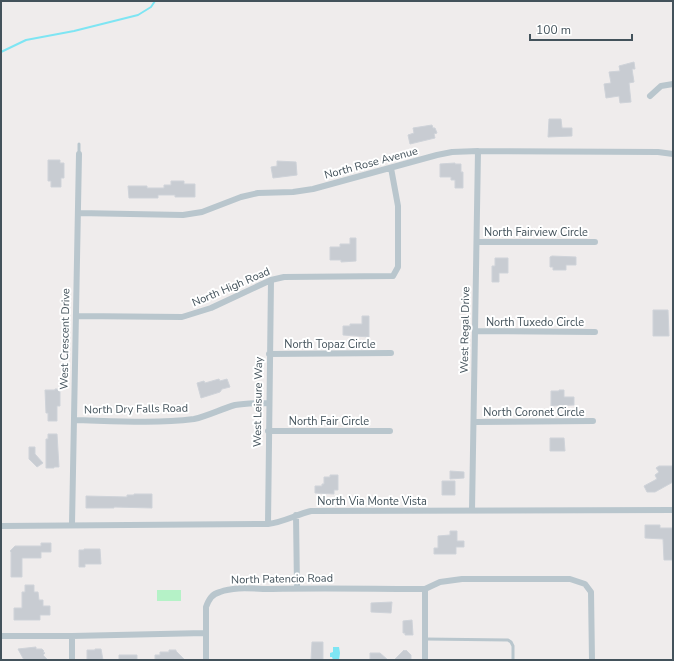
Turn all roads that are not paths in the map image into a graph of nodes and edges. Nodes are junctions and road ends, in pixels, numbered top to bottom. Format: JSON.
{"nodes":[{"id":1,"x":673,"y":84,"type":"edge"},
{"id":2,"x":650,"y":96,"type":"dead end"},
{"id":3,"x":80,"y":144,"type":"dead end"},
{"id":4,"x":478,"y":151,"type":"junction"},
{"id":5,"x":79,"y":154,"type":"joint"},
{"id":6,"x":673,"y":154,"type":"edge"},
{"id":7,"x":390,"y":168,"type":"junction"},
{"id":8,"x":78,"y":213,"type":"junction"},
{"id":9,"x":477,"y":242,"type":"junction"},
{"id":10,"x":595,"y":242,"type":"dead end"},
{"id":11,"x":271,"y":280,"type":"junction"},
{"id":12,"x":76,"y":316,"type":"junction"},
{"id":13,"x":475,"y":331,"type":"junction"},
{"id":14,"x":595,"y":332,"type":"dead end"},
{"id":15,"x":391,"y":353,"type":"dead end"},
{"id":16,"x":269,"y":354,"type":"junction"},
{"id":17,"x":268,"y":403,"type":"junction"},
{"id":18,"x":74,"y":420,"type":"junction"},
{"id":19,"x":474,"y":422,"type":"junction"},
{"id":20,"x":593,"y":422,"type":"dead end"},
{"id":21,"x":268,"y":431,"type":"junction"},
{"id":22,"x":390,"y":432,"type":"dead end"},
{"id":23,"x":472,"y":510,"type":"junction"},
{"id":24,"x":673,"y":510,"type":"edge"},
{"id":25,"x":296,"y":515,"type":"junction"},
{"id":26,"x":72,"y":524,"type":"junction"},
{"id":27,"x":268,"y":524,"type":"junction"},
{"id":28,"x":1,"y":526,"type":"edge"},
{"id":29,"x":297,"y":588,"type":"junction"},
{"id":30,"x":425,"y":589,"type":"junction"},
{"id":31,"x":206,"y":633,"type":"junction"},
{"id":32,"x":1,"y":636,"type":"edge"},
{"id":33,"x":72,"y":636,"type":"junction"},
{"id":34,"x":425,"y":639,"type":"junction"},
{"id":35,"x":72,"y":660,"type":"edge"},
{"id":36,"x":206,"y":660,"type":"edge"},
{"id":37,"x":425,"y":660,"type":"edge"},
{"id":38,"x":513,"y":660,"type":"edge"},
{"id":39,"x":592,"y":660,"type":"edge"}],
"edges":[{"from":1,"to":2,"type":"street"},
{"from":3,"to":5,"type":"lane"},
{"from":4,"to":6,"type":"street","name":"North Rose Avenue"},
{"from":4,"to":7,"type":"street","name":"North Rose Avenue"},
{"from":4,"to":9,"type":"street","name":"West Regal Drive"},
{"from":5,"to":8,"type":"street","name":"West Crescent Drive"},
{"from":7,"to":8,"type":"street","name":"North Rose Avenue"},
{"from":7,"to":11,"type":"street","name":"North High Road"},
{"from":8,"to":12,"type":"street","name":"West Crescent Drive"},
{"from":9,"to":10,"type":"street","name":"North Fairview Circle"},
{"from":9,"to":13,"type":"street","name":"West Regal Drive"},
{"from":11,"to":12,"type":"street","name":"North High Road"},
{"from":11,"to":16,"type":"street","name":"West Leisure Way"},
{"from":12,"to":18,"type":"street","name":"West Crescent Drive"},
{"from":13,"to":14,"type":"street","name":"North Tuxedo Circle"},
{"from":13,"to":19,"type":"street","name":"West Regal Drive"},
{"from":15,"to":16,"type":"street","name":"North Topaz Circle"},
{"from":16,"to":17,"type":"street","name":"West Leisure Way"},
{"from":17,"to":18,"type":"street","name":"North Dry Falls Road"},
{"from":17,"to":21,"type":"street","name":"West Leisure Way"},
{"from":18,"to":26,"type":"street","name":"West Crescent Drive"},
{"from":19,"to":20,"type":"street","name":"North Coronet Circle"},
{"from":19,"to":23,"type":"street","name":"West Regal Drive"},
{"from":21,"to":22,"type":"street","name":"North Fair Circle"},
{"from":21,"to":27,"type":"street","name":"West Leisure Way"},
{"from":23,"to":24,"type":"street","name":"North Via Monte Vista"},
{"from":23,"to":25,"type":"street","name":"North Via Monte Vista"},
{"from":25,"to":27,"type":"street","name":"North Via Monte Vista"},
{"from":25,"to":29,"type":"street"},
{"from":26,"to":27,"type":"street","name":"North Via Monte Vista"},
{"from":26,"to":28,"type":"street","name":"North Via Monte Vista"},
{"from":29,"to":30,"type":"street","name":"North Patencio Road"},
{"from":29,"to":31,"type":"street","name":"North Patencio Road"},
{"from":30,"to":34,"type":"street"},
{"from":30,"to":39,"type":"street","name":"North Patencio Road"},
{"from":31,"to":33,"type":"street"},
{"from":31,"to":36,"type":"street","name":"North Patencio Road"},
{"from":32,"to":33,"type":"street"},
{"from":33,"to":35,"type":"street"},
{"from":34,"to":37,"type":"street"},
{"from":34,"to":38,"type":"lane"}]}
